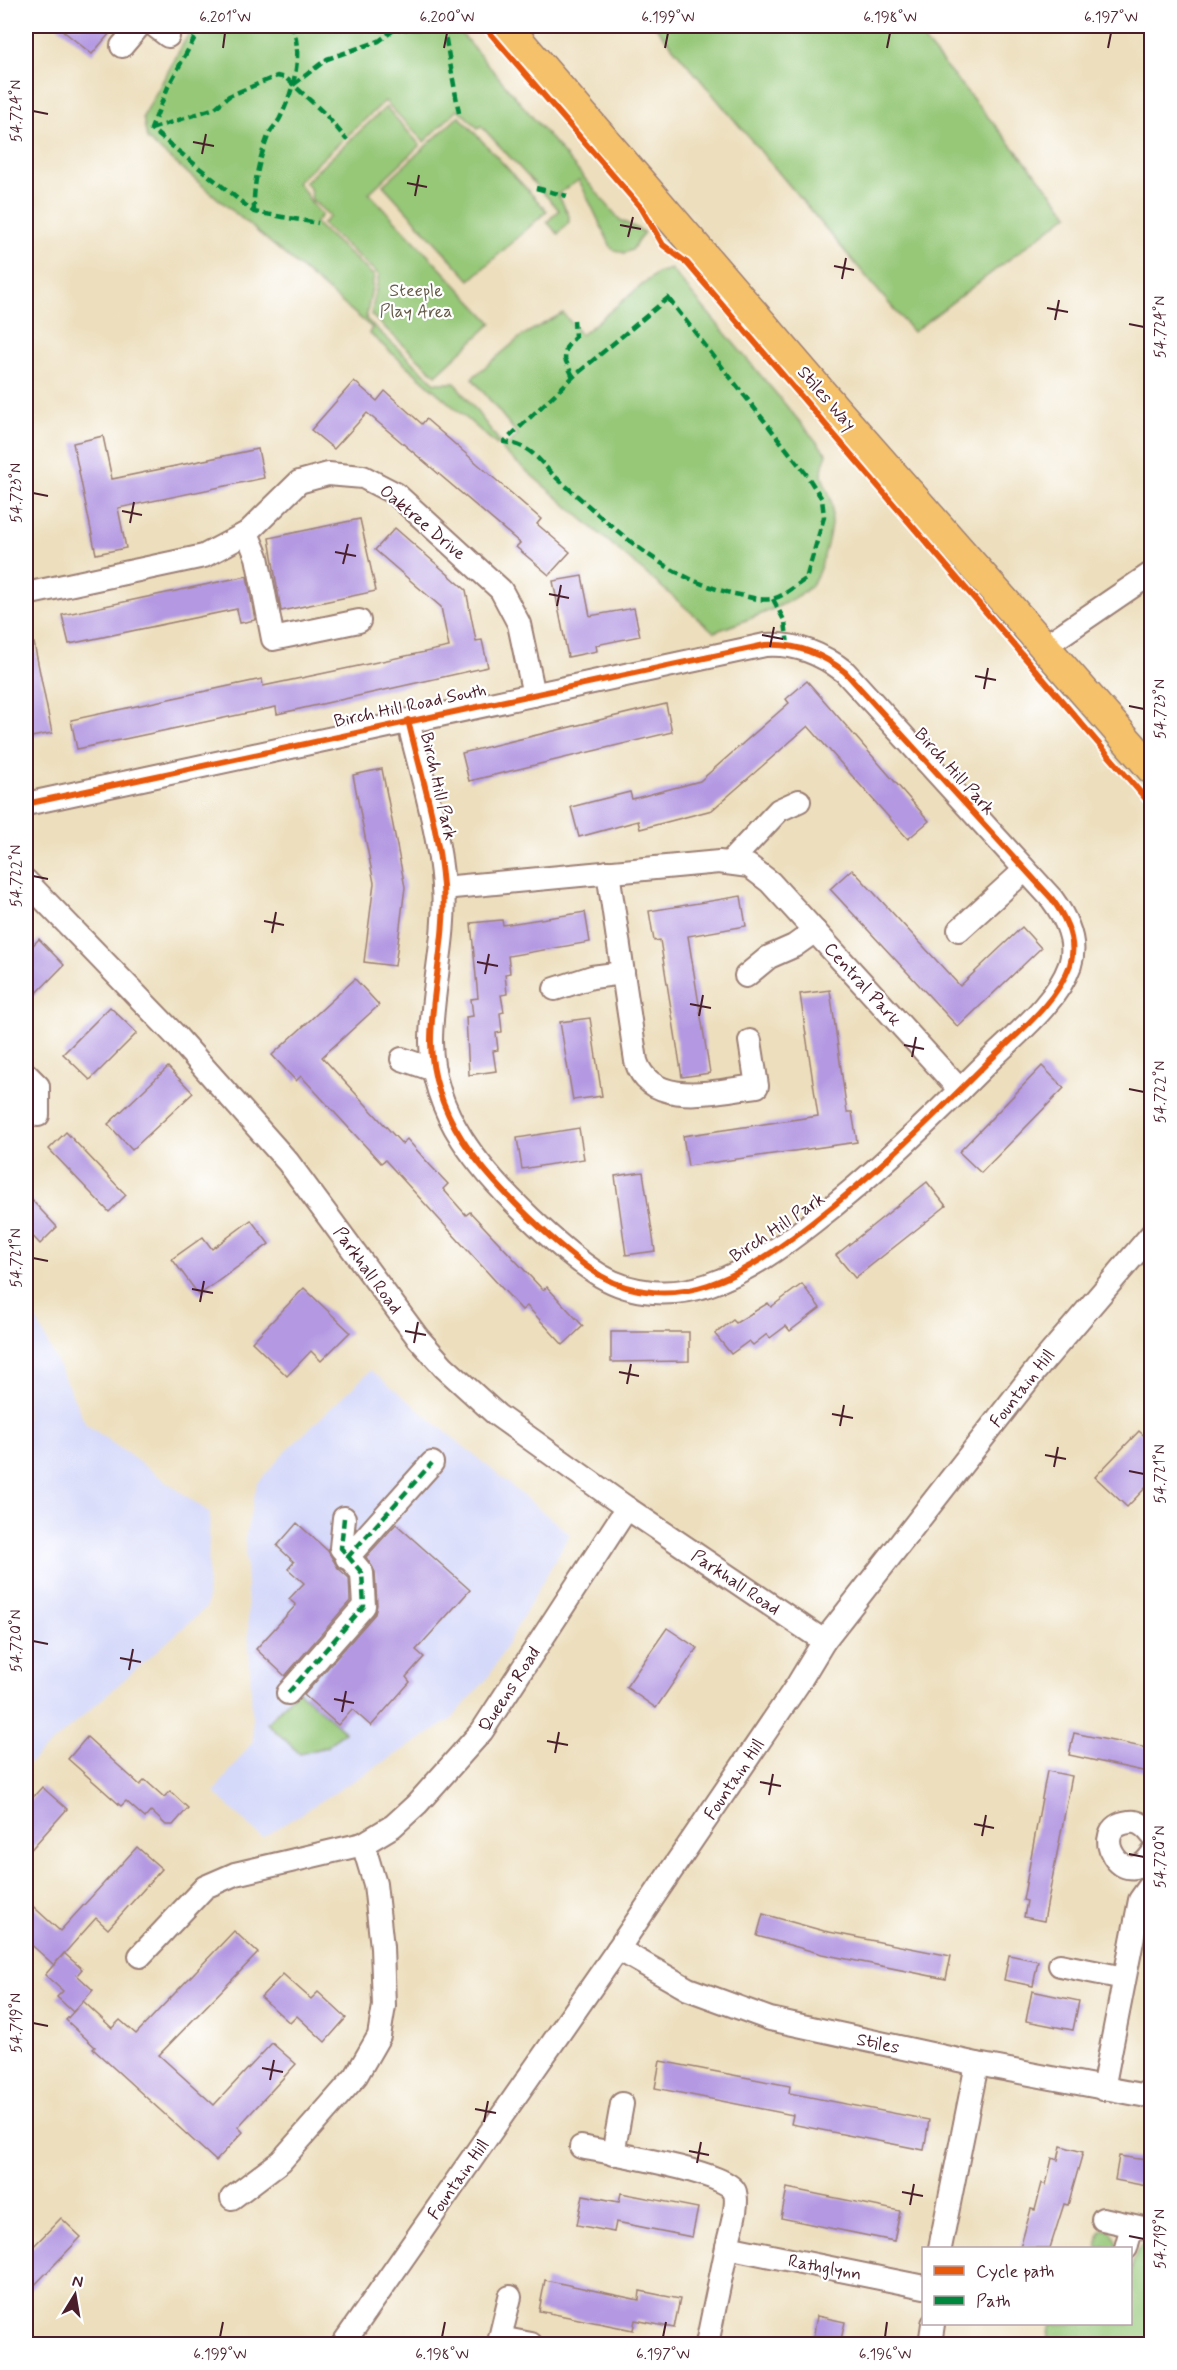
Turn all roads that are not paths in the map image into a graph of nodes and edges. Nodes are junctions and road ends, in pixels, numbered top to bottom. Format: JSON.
{"nodes":[{"id":1,"x":139,"y":26,"type":"edge"},
{"id":2,"x":506,"y":26,"type":"edge"},
{"id":3,"x":122,"y":45,"type":"dead end"},
{"id":4,"x":247,"y":533,"type":"junction"},
{"id":5,"x":1152,"y":573,"type":"edge"},
{"id":6,"x":26,"y":594,"type":"edge"},
{"id":7,"x":359,"y":621,"type":"dead end"},
{"id":8,"x":1045,"y":646,"type":"junction"},
{"id":9,"x":801,"y":647,"type":"joint"},
{"id":10,"x":534,"y":695,"type":"junction"},
{"id":11,"x":408,"y":720,"type":"junction"},
{"id":12,"x":1152,"y":769,"type":"edge"},
{"id":13,"x":799,"y":801,"type":"dead end"},
{"id":14,"x":26,"y":804,"type":"edge"},
{"id":15,"x":730,"y":862,"type":"junction"},
{"id":16,"x":1025,"y":870,"type":"junction"},
{"id":17,"x":608,"y":872,"type":"junction"},
{"id":18,"x":26,"y":881,"type":"edge"},
{"id":19,"x":443,"y":888,"type":"junction"},
{"id":20,"x":959,"y":930,"type":"dead end"},
{"id":21,"x":814,"y":931,"type":"junction"},
{"id":22,"x":623,"y":973,"type":"junction"},
{"id":23,"x":746,"y":976,"type":"dead end"},
{"id":24,"x":555,"y":989,"type":"dead end"},
{"id":25,"x":750,"y":1041,"type":"dead end"},
{"id":26,"x":402,"y":1059,"type":"dead end"},
{"id":27,"x":434,"y":1070,"type":"junction"},
{"id":28,"x":26,"y":1074,"type":"edge"},
{"id":29,"x":960,"y":1090,"type":"junction"},
{"id":30,"x":38,"y":1115,"type":"dead end"},
{"id":31,"x":1152,"y":1234,"type":"edge"},
{"id":32,"x":432,"y":1463,"type":"dead end"},
{"id":33,"x":627,"y":1508,"type":"junction"},
{"id":34,"x":344,"y":1518,"type":"dead end"},
{"id":35,"x":347,"y":1558,"type":"junction"},
{"id":36,"x":824,"y":1641,"type":"junction"},
{"id":37,"x":288,"y":1693,"type":"dead end"},
{"id":38,"x":1152,"y":1835,"type":"edge"},
{"id":39,"x":363,"y":1844,"type":"junction"},
{"id":40,"x":1149,"y":1870,"type":"edge"},
{"id":41,"x":618,"y":1949,"type":"junction"},
{"id":42,"x":140,"y":1956,"type":"dead end"},
{"id":43,"x":1060,"y":1965,"type":"dead end"},
{"id":44,"x":1124,"y":1978,"type":"junction"},
{"id":45,"x":976,"y":2064,"type":"junction"},
{"id":46,"x":1103,"y":2089,"type":"junction"},
{"id":47,"x":1152,"y":2097,"type":"edge"},
{"id":48,"x":622,"y":2104,"type":"dead end"},
{"id":49,"x":581,"y":2147,"type":"dead end"},
{"id":50,"x":613,"y":2154,"type":"junction"},
{"id":51,"x":232,"y":2198,"type":"dead end"},
{"id":52,"x":1102,"y":2219,"type":"dead end"},
{"id":53,"x":1142,"y":2228,"type":"edge"},
{"id":54,"x":727,"y":2247,"type":"junction"},
{"id":55,"x":940,"y":2247,"type":"edge"},
{"id":56,"x":1127,"y":2247,"type":"edge"},
{"id":57,"x":922,"y":2287,"type":"edge"},
{"id":58,"x":510,"y":2297,"type":"dead end"},
{"id":59,"x":933,"y":2325,"type":"edge"},
{"id":60,"x":343,"y":2344,"type":"edge"},
{"id":61,"x":531,"y":2344,"type":"edge"},
{"id":62,"x":707,"y":2344,"type":"edge"},
{"id":63,"x":930,"y":2344,"type":"edge"}],
"edges":[{"from":1,"to":3,"type":"street"},
{"from":2,"to":8,"type":"main road","name":"Stiles Way"},
{"from":4,"to":6,"type":"street","name":"Oaktree Drive"},
{"from":4,"to":7,"type":"street"},
{"from":4,"to":10,"type":"street","name":"Oaktree Drive"},
{"from":5,"to":8,"type":"street"},
{"from":8,"to":12,"type":"main road","name":"Stiles Way"},
{"from":9,"to":10,"type":"street","name":"Birch Hill Road South"},
{"from":9,"to":16,"type":"street","name":"Birch Hill Park"},
{"from":10,"to":11,"type":"street","name":"Birch Hill Road South"},
{"from":11,"to":14,"type":"street","name":"Birch Hill Road South"},
{"from":11,"to":19,"type":"street","name":"Birch Hill Park"},
{"from":13,"to":15,"type":"street"},
{"from":15,"to":17,"type":"street","name":"Central Park"},
{"from":15,"to":21,"type":"street","name":"Central Park"},
{"from":16,"to":20,"type":"street"},
{"from":16,"to":29,"type":"street","name":"Birch Hill Park"},
{"from":17,"to":19,"type":"street","name":"Central Park"},
{"from":17,"to":22,"type":"street"},
{"from":18,"to":33,"type":"street","name":"Parkhall Road"},
{"from":19,"to":27,"type":"street","name":"Birch Hill Park"},
{"from":21,"to":23,"type":"street","name":"Central Park"},
{"from":21,"to":29,"type":"street","name":"Central Park"},
{"from":22,"to":24,"type":"street"},
{"from":22,"to":25,"type":"street"},
{"from":26,"to":27,"type":"street"},
{"from":27,"to":29,"type":"street","name":"Birch Hill Park"},
{"from":28,"to":30,"type":"street"},
{"from":31,"to":36,"type":"street","name":"Fountain Hill"},
{"from":32,"to":35,"type":"street"},
{"from":33,"to":36,"type":"street","name":"Parkhall Road"},
{"from":33,"to":39,"type":"street","name":"Queens Road"},
{"from":34,"to":35,"type":"street"},
{"from":35,"to":37,"type":"street"},
{"from":36,"to":41,"type":"street","name":"Fountain Hill"},
{"from":38,"to":40,"type":"street"},
{"from":39,"to":42,"type":"street","name":"Queens Road"},
{"from":39,"to":51,"type":"street"},
{"from":40,"to":44,"type":"street"},
{"from":41,"to":45,"type":"street","name":"Stiles"},
{"from":41,"to":60,"type":"street","name":"Fountain Hill"},
{"from":43,"to":44,"type":"street"},
{"from":44,"to":46,"type":"street"},
{"from":45,"to":46,"type":"street","name":"Stiles"},
{"from":45,"to":55,"type":"street"},
{"from":46,"to":47,"type":"street","name":"Stiles"},
{"from":48,"to":50,"type":"street"},
{"from":49,"to":50,"type":"street"},
{"from":50,"to":54,"type":"street"},
{"from":52,"to":53,"type":"street"},
{"from":53,"to":56,"type":"street"},
{"from":54,"to":57,"type":"street","name":"Rathglynn"},
{"from":54,"to":62,"type":"street"},
{"from":58,"to":61,"type":"street"},
{"from":59,"to":63,"type":"street"}]}
